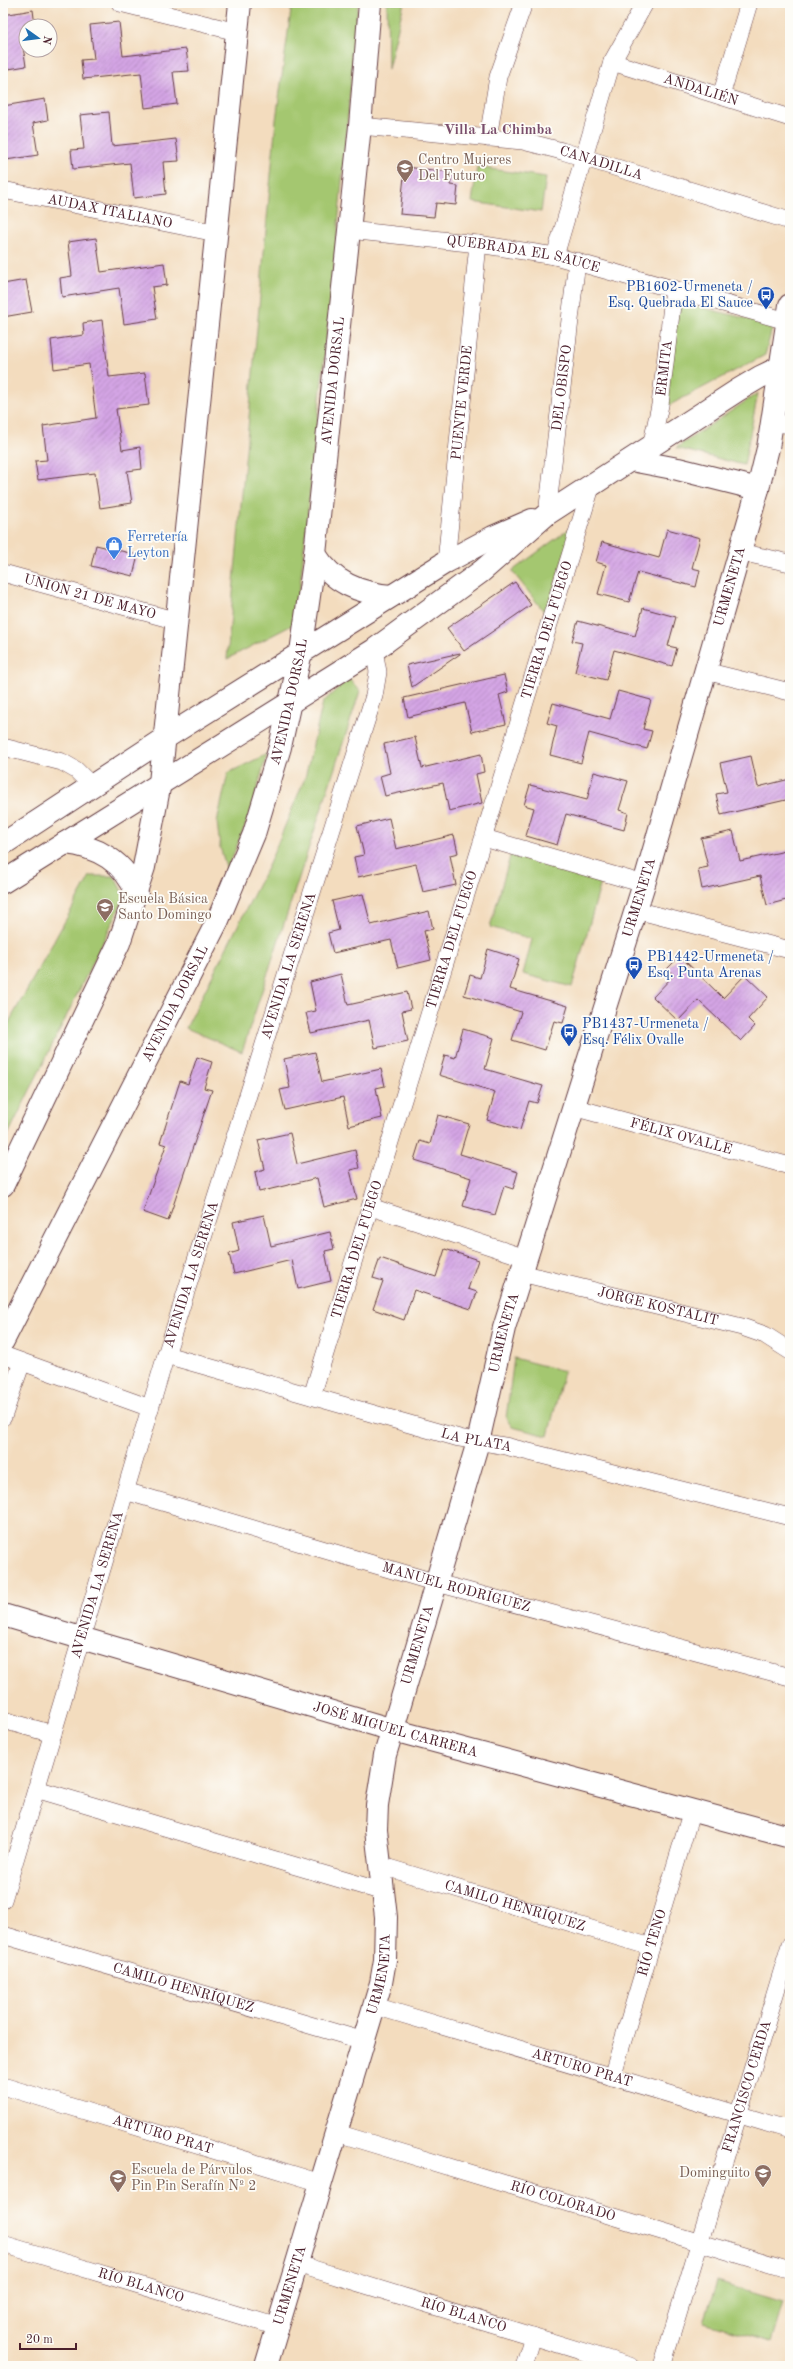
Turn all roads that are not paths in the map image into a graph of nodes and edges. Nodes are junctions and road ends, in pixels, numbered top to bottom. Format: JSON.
{"nodes":[{"id":1,"x":120,"y":3,"type":"edge"},
{"id":2,"x":240,"y":3,"type":"edge"},
{"id":3,"x":370,"y":3,"type":"edge"},
{"id":4,"x":524,"y":3,"type":"edge"},
{"id":5,"x":750,"y":3,"type":"edge"},
{"id":6,"x":643,"y":4,"type":"edge"},
{"id":7,"x":237,"y":32,"type":"junction"},
{"id":8,"x":612,"y":62,"type":"junction"},
{"id":9,"x":721,"y":96,"type":"junction"},
{"id":10,"x":790,"y":118,"type":"edge"},
{"id":11,"x":360,"y":126,"type":"junction"},
{"id":12,"x":488,"y":138,"type":"junction"},
{"id":13,"x":584,"y":158,"type":"junction"},
{"id":14,"x":3,"y":190,"type":"edge"},
{"id":15,"x":790,"y":221,"type":"edge"},
{"id":16,"x":349,"y":230,"type":"junction"},
{"id":17,"x":216,"y":233,"type":"junction"},
{"id":18,"x":478,"y":244,"type":"junction"},
{"id":19,"x":555,"y":256,"type":"junction"},
{"id":20,"x":577,"y":261,"type":"junction"},
{"id":21,"x":674,"y":288,"type":"junction"},
{"id":22,"x":788,"y":313,"type":"edge"},
{"id":23,"x":785,"y":365,"type":"edge"},
{"id":24,"x":781,"y":423,"type":"edge"},
{"id":25,"x":651,"y":447,"type":"junction"},
{"id":26,"x":631,"y":460,"type":"junction"},
{"id":27,"x":592,"y":484,"type":"junction"},
{"id":28,"x":758,"y":489,"type":"junction"},
{"id":29,"x":546,"y":514,"type":"junction"},
{"id":30,"x":740,"y":552,"type":"junction"},
{"id":31,"x":315,"y":554,"type":"junction"},
{"id":32,"x":446,"y":562,"type":"junction"},
{"id":33,"x":790,"y":563,"type":"edge"},
{"id":34,"x":3,"y":573,"type":"edge"},
{"id":35,"x":391,"y":596,"type":"junction"},
{"id":36,"x":177,"y":621,"type":"junction"},
{"id":37,"x":374,"y":650,"type":"junction"},
{"id":38,"x":301,"y":652,"type":"junction"},
{"id":39,"x":705,"y":671,"type":"junction"},
{"id":40,"x":790,"y":692,"type":"edge"},
{"id":41,"x":290,"y":704,"type":"junction"},
{"id":42,"x":165,"y":738,"type":"junction"},
{"id":43,"x":3,"y":746,"type":"edge"},
{"id":44,"x":160,"y":783,"type":"junction"},
{"id":45,"x":91,"y":785,"type":"junction"},
{"id":46,"x":484,"y":838,"type":"junction"},
{"id":47,"x":65,"y":843,"type":"junction"},
{"id":48,"x":3,"y":844,"type":"edge"},
{"id":49,"x":3,"y":882,"type":"edge"},
{"id":50,"x":644,"y":884,"type":"junction"},
{"id":51,"x":137,"y":894,"type":"junction"},
{"id":52,"x":636,"y":910,"type":"junction"},
{"id":53,"x":790,"y":950,"type":"edge"},
{"id":54,"x":573,"y":1107,"type":"junction"},
{"id":55,"x":790,"y":1166,"type":"edge"},
{"id":56,"x":3,"y":1185,"type":"edge"},
{"id":57,"x":371,"y":1207,"type":"junction"},
{"id":58,"x":524,"y":1266,"type":"junction"},
{"id":59,"x":3,"y":1341,"type":"edge"},
{"id":60,"x":790,"y":1351,"type":"edge"},
{"id":61,"x":3,"y":1355,"type":"edge"},
{"id":62,"x":166,"y":1355,"type":"junction"},
{"id":63,"x":22,"y":1362,"type":"junction"},
{"id":64,"x":312,"y":1396,"type":"junction"},
{"id":65,"x":150,"y":1408,"type":"junction"},
{"id":66,"x":3,"y":1417,"type":"edge"},
{"id":67,"x":478,"y":1442,"type":"junction"},
{"id":68,"x":125,"y":1491,"type":"junction"},
{"id":69,"x":790,"y":1517,"type":"edge"},
{"id":70,"x":437,"y":1583,"type":"junction"},
{"id":71,"x":3,"y":1615,"type":"edge"},
{"id":72,"x":81,"y":1638,"type":"junction"},
{"id":73,"x":790,"y":1676,"type":"edge"},
{"id":74,"x":3,"y":1720,"type":"edge"},
{"id":75,"x":393,"y":1730,"type":"junction"},
{"id":76,"x":52,"y":1734,"type":"junction"},
{"id":77,"x":36,"y":1789,"type":"junction"},
{"id":78,"x":692,"y":1810,"type":"junction"},
{"id":79,"x":790,"y":1837,"type":"edge"},
{"id":80,"x":379,"y":1865,"type":"junction"},
{"id":81,"x":384,"y":1892,"type":"junction"},
{"id":82,"x":3,"y":1900,"type":"edge"},
{"id":83,"x":3,"y":1935,"type":"edge"},
{"id":84,"x":790,"y":1945,"type":"edge"},
{"id":85,"x":651,"y":1947,"type":"junction"},
{"id":86,"x":784,"y":1985,"type":"edge"},
{"id":87,"x":375,"y":2006,"type":"junction"},
{"id":88,"x":364,"y":2041,"type":"junction"},
{"id":89,"x":612,"y":2076,"type":"junction"},
{"id":90,"x":3,"y":2086,"type":"edge"},
{"id":91,"x":739,"y":2114,"type":"junction"},
{"id":92,"x":790,"y":2130,"type":"edge"},
{"id":93,"x":337,"y":2133,"type":"junction"},
{"id":94,"x":321,"y":2183,"type":"junction"},
{"id":95,"x":699,"y":2242,"type":"junction"},
{"id":96,"x":3,"y":2244,"type":"edge"},
{"id":97,"x":297,"y":2264,"type":"junction"},
{"id":98,"x":790,"y":2270,"type":"edge"},
{"id":99,"x":278,"y":2327,"type":"junction"},
{"id":100,"x":534,"y":2336,"type":"junction"},
{"id":101,"x":266,"y":2366,"type":"edge"},
{"id":102,"x":524,"y":2366,"type":"edge"},
{"id":103,"x":630,"y":2366,"type":"edge"},
{"id":104,"x":662,"y":2366,"type":"edge"}],
"edges":[{"from":1,"to":7,"type":"street"},
{"from":2,"to":7,"type":"main road"},
{"from":3,"to":11,"type":"main road","name":"AVENIDA DORSAL"},
{"from":4,"to":12,"type":"street"},
{"from":5,"to":9,"type":"street"},
{"from":6,"to":8,"type":"street"},
{"from":7,"to":17,"type":"main road"},
{"from":8,"to":9,"type":"street","name":"ANDALIÉN"},
{"from":8,"to":13,"type":"street"},
{"from":9,"to":10,"type":"street","name":"ANDALIÉN"},
{"from":11,"to":12,"type":"street","name":"CANADILLA"},
{"from":11,"to":16,"type":"main road","name":"AVENIDA DORSAL"},
{"from":12,"to":13,"type":"street","name":"CANADILLA"},
{"from":13,"to":15,"type":"street","name":"CANADILLA"},
{"from":13,"to":19,"type":"street"},
{"from":14,"to":17,"type":"street","name":"AUDAX ITALIANO"},
{"from":16,"to":18,"type":"street","name":"QUEBRADA EL SAUCE"},
{"from":16,"to":31,"type":"main road","name":"AVENIDA DORSAL"},
{"from":17,"to":36,"type":"main road"},
{"from":18,"to":19,"type":"street","name":"QUEBRADA EL SAUCE"},
{"from":18,"to":32,"type":"street","name":"PUENTE VERDE"},
{"from":19,"to":20,"type":"street","name":"QUEBRADA EL SAUCE"},
{"from":20,"to":21,"type":"street","name":"QUEBRADA EL SAUCE"},
{"from":20,"to":29,"type":"street","name":"DEL OBISPO"},
{"from":21,"to":22,"type":"street","name":"QUEBRADA EL SAUCE"},
{"from":21,"to":25,"type":"street","name":"ERMITA"},
{"from":22,"to":23,"type":"main road","name":"URMENETA"},
{"from":23,"to":24,"type":"main road","name":"URMENETA"},
{"from":23,"to":25,"type":"main road"},
{"from":24,"to":28,"type":"main road","name":"URMENETA"},
{"from":25,"to":26,"type":"main road"},
{"from":26,"to":27,"type":"main road"},
{"from":26,"to":28,"type":"main road"},
{"from":27,"to":29,"type":"main road"},
{"from":27,"to":46,"type":"street","name":"TIERRA DEL FUEGO"},
{"from":28,"to":30,"type":"main road","name":"URMENETA"},
{"from":29,"to":32,"type":"main road"},
{"from":29,"to":37,"type":"main road"},
{"from":30,"to":33,"type":"street"},
{"from":30,"to":39,"type":"main road","name":"URMENETA"},
{"from":31,"to":35,"type":"main road"},
{"from":31,"to":38,"type":"main road","name":"AVENIDA DORSAL"},
{"from":32,"to":35,"type":"main road"},
{"from":34,"to":36,"type":"street","name":"UNION 21 DE MAYO"},
{"from":35,"to":38,"type":"main road"},
{"from":36,"to":42,"type":"main road"},
{"from":37,"to":41,"type":"main road"},
{"from":37,"to":62,"type":"street","name":"AVENIDA LA SERENA"},
{"from":38,"to":41,"type":"main road","name":"AVENIDA DORSAL"},
{"from":38,"to":42,"type":"main road"},
{"from":39,"to":40,"type":"street"},
{"from":39,"to":50,"type":"main road","name":"URMENETA"},
{"from":41,"to":44,"type":"main road"},
{"from":41,"to":59,"type":"main road","name":"AVENIDA DORSAL"},
{"from":42,"to":44,"type":"main road"},
{"from":42,"to":45,"type":"main road"},
{"from":43,"to":45,"type":"street"},
{"from":44,"to":47,"type":"main road"},
{"from":44,"to":51,"type":"main road"},
{"from":45,"to":48,"type":"main road"},
{"from":46,"to":50,"type":"street"},
{"from":46,"to":57,"type":"street","name":"TIERRA DEL FUEGO"},
{"from":47,"to":49,"type":"main road"},
{"from":47,"to":51,"type":"main road"},
{"from":50,"to":52,"type":"main road","name":"URMENETA"},
{"from":51,"to":56,"type":"main road"},
{"from":52,"to":53,"type":"street"},
{"from":52,"to":54,"type":"main road","name":"URMENETA"},
{"from":54,"to":55,"type":"street","name":"FÉLIX OVALLE"},
{"from":54,"to":58,"type":"main road","name":"URMENETA"},
{"from":57,"to":58,"type":"street","name":"JORGE KOSTALIT"},
{"from":57,"to":64,"type":"street","name":"TIERRA DEL FUEGO"},
{"from":58,"to":60,"type":"street","name":"JORGE KOSTALIT"},
{"from":58,"to":67,"type":"main road","name":"URMENETA"},
{"from":61,"to":63,"type":"street"},
{"from":62,"to":64,"type":"street","name":"LA PLATA"},
{"from":62,"to":65,"type":"street","name":"AVENIDA LA SERENA"},
{"from":63,"to":65,"type":"street"},
{"from":63,"to":66,"type":"street"},
{"from":64,"to":67,"type":"street","name":"LA PLATA"},
{"from":65,"to":68,"type":"street","name":"AVENIDA LA SERENA"},
{"from":67,"to":69,"type":"street","name":"LA PLATA"},
{"from":67,"to":70,"type":"main road","name":"URMENETA"},
{"from":68,"to":70,"type":"street","name":"MANUEL RODRÍGUEZ"},
{"from":68,"to":72,"type":"street","name":"AVENIDA LA SERENA"},
{"from":70,"to":73,"type":"street","name":"MANUEL RODRÍGUEZ"},
{"from":70,"to":75,"type":"main road","name":"URMENETA"},
{"from":71,"to":72,"type":"main road","name":"JOSÉ MIGUEL CARRERA"},
{"from":72,"to":75,"type":"main road","name":"JOSÉ MIGUEL CARRERA"},
{"from":72,"to":76,"type":"street","name":"AVENIDA LA SERENA"},
{"from":74,"to":76,"type":"street"},
{"from":75,"to":78,"type":"main road","name":"JOSÉ MIGUEL CARRERA"},
{"from":75,"to":80,"type":"main road","name":"URMENETA"},
{"from":76,"to":77,"type":"street","name":"AVENIDA LA SERENA"},
{"from":77,"to":81,"type":"street"},
{"from":77,"to":82,"type":"street","name":"AVENIDA LA SERENA"},
{"from":78,"to":79,"type":"main road","name":"JOSÉ MIGUEL CARRERA"},
{"from":78,"to":85,"type":"street","name":"RÍO TENO"},
{"from":80,"to":81,"type":"main road","name":"URMENETA"},
{"from":80,"to":85,"type":"street","name":"CAMILO HENRÍQUEZ"},
{"from":81,"to":87,"type":"main road","name":"URMENETA"},
{"from":83,"to":88,"type":"street","name":"CAMILO HENRÍQUEZ"},
{"from":84,"to":86,"type":"street","name":"FRANCISCO CERDA"},
{"from":85,"to":89,"type":"street","name":"RÍO TENO"},
{"from":86,"to":91,"type":"street","name":"FRANCISCO CERDA"},
{"from":87,"to":88,"type":"main road","name":"URMENETA"},
{"from":87,"to":89,"type":"street","name":"ARTURO PRAT"},
{"from":88,"to":93,"type":"main road","name":"URMENETA"},
{"from":89,"to":91,"type":"street","name":"ARTURO PRAT"},
{"from":90,"to":94,"type":"street","name":"ARTURO PRAT"},
{"from":91,"to":92,"type":"street","name":"ARTURO PRAT"},
{"from":91,"to":95,"type":"street","name":"FRANCISCO CERDA"},
{"from":93,"to":94,"type":"main road","name":"URMENETA"},
{"from":93,"to":95,"type":"street","name":"RÍO COLORADO"},
{"from":94,"to":97,"type":"main road","name":"URMENETA"},
{"from":95,"to":98,"type":"street","name":"RÍO COLORADO"},
{"from":95,"to":104,"type":"street","name":"FRANCISCO CERDA"},
{"from":96,"to":99,"type":"street","name":"RÍO BLANCO"},
{"from":97,"to":99,"type":"main road","name":"URMENETA"},
{"from":97,"to":100,"type":"street","name":"RÍO BLANCO"},
{"from":99,"to":101,"type":"main road","name":"URMENETA"},
{"from":100,"to":102,"type":"street"},
{"from":100,"to":103,"type":"street","name":"RÍO BLANCO"}]}
